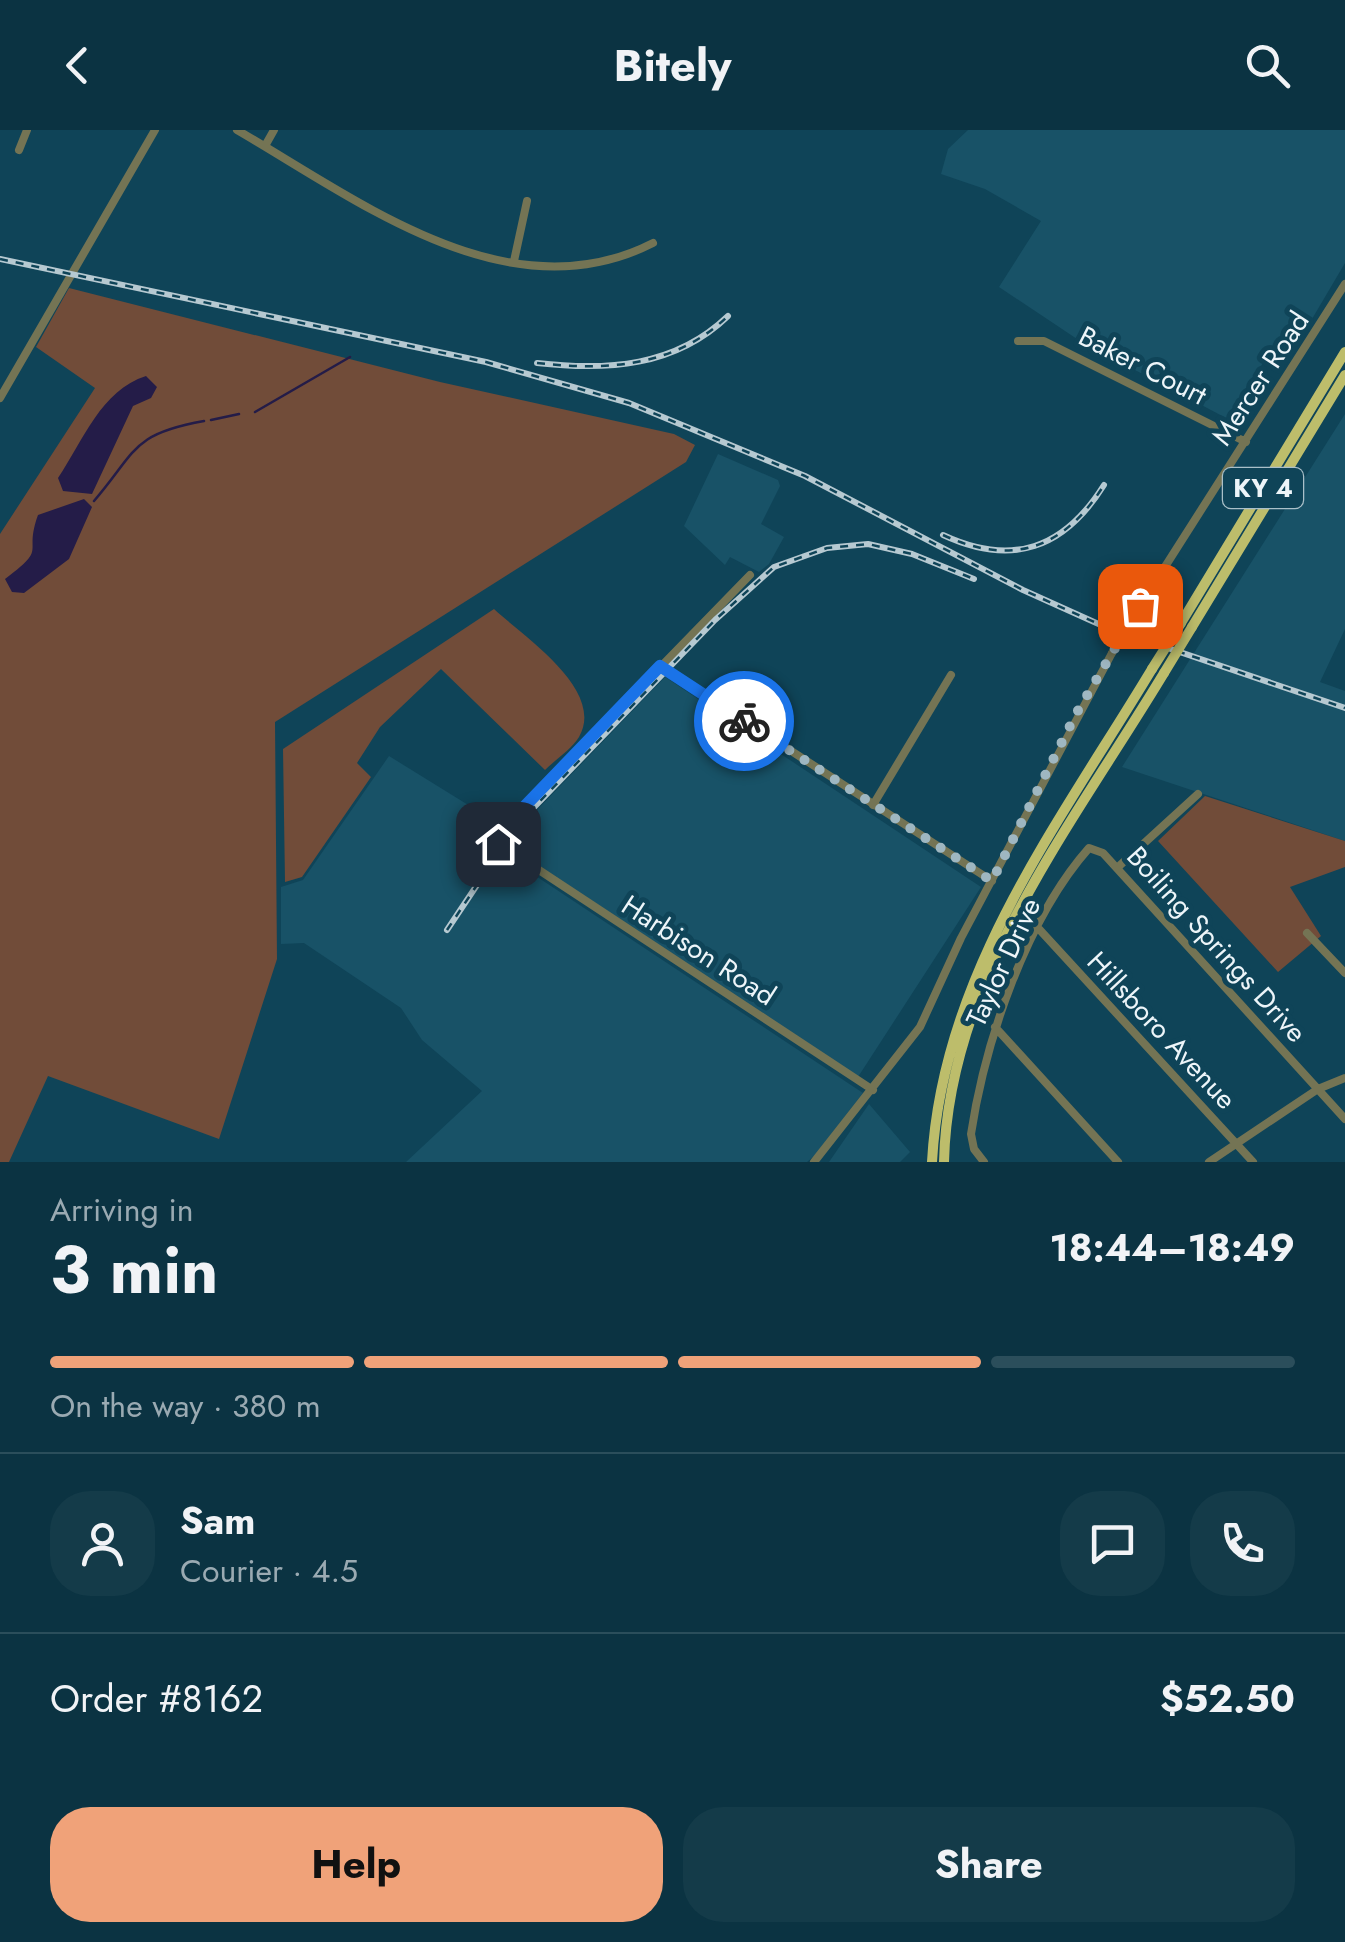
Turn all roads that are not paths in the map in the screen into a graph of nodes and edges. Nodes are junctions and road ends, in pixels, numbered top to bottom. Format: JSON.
{"nodes":[{"id":1,"x":28,"y":130,"type":"edge"},
{"id":2,"x":155,"y":130,"type":"edge"},
{"id":3,"x":237,"y":130,"type":"edge"},
{"id":4,"x":274,"y":130,"type":"edge"},
{"id":5,"x":265,"y":146,"type":"junction"},
{"id":6,"x":19,"y":150,"type":"dead end"},
{"id":7,"x":527,"y":201,"type":"dead end"},
{"id":8,"x":653,"y":243,"type":"dead end"},
{"id":9,"x":514,"y":261,"type":"junction"},
{"id":10,"x":1345,"y":284,"type":"edge"},
{"id":11,"x":1018,"y":341,"type":"dead end"},
{"id":12,"x":1345,"y":352,"type":"edge"},
{"id":13,"x":1345,"y":374,"type":"edge"},
{"id":14,"x":0,"y":398,"type":"edge"},
{"id":15,"x":1246,"y":442,"type":"junction"},
{"id":16,"x":750,"y":575,"type":"dead end"},
{"id":17,"x":1186,"y":625,"type":"junction"},
{"id":18,"x":660,"y":666,"type":"junction"},
{"id":19,"x":1158,"y":671,"type":"junction"},
{"id":20,"x":952,"y":675,"type":"dead end"},
{"id":21,"x":1198,"y":794,"type":"dead end"},
{"id":22,"x":873,"y":805,"type":"junction"},
{"id":23,"x":1093,"y":848,"type":"joint"},
{"id":24,"x":1117,"y":868,"type":"junction"},
{"id":25,"x":992,"y":881,"type":"junction"},
{"id":26,"x":1039,"y":929,"type":"junction"},
{"id":27,"x":1307,"y":933,"type":"dead end"},
{"id":28,"x":1345,"y":974,"type":"edge"},
{"id":29,"x":995,"y":1027,"type":"junction"},
{"id":30,"x":1345,"y":1078,"type":"edge"},
{"id":31,"x":1318,"y":1089,"type":"junction"},
{"id":32,"x":873,"y":1090,"type":"junction"},
{"id":33,"x":1345,"y":1118,"type":"edge"},
{"id":34,"x":1236,"y":1144,"type":"junction"},
{"id":35,"x":814,"y":1162,"type":"edge"},
{"id":36,"x":932,"y":1162,"type":"edge"},
{"id":37,"x":944,"y":1162,"type":"edge"},
{"id":38,"x":984,"y":1162,"type":"edge"},
{"id":39,"x":1118,"y":1162,"type":"edge"},
{"id":40,"x":1210,"y":1162,"type":"edge"},
{"id":41,"x":1253,"y":1162,"type":"edge"}],
"edges":[{"from":1,"to":6,"type":"street"},
{"from":2,"to":14,"type":"street"},
{"from":3,"to":5,"type":"street"},
{"from":4,"to":5,"type":"street"},
{"from":5,"to":9,"type":"street"},
{"from":7,"to":9,"type":"street"},
{"from":8,"to":9,"type":"street"},
{"from":10,"to":15,"type":"street","name":"Mercer Road"},
{"from":11,"to":15,"type":"street","name":"Baker Court"},
{"from":12,"to":17,"type":"highway","number":"KY 4"},
{"from":13,"to":17,"type":"highway","number":"KY 4"},
{"from":15,"to":25,"type":"street","name":"Mercer Road","bridge":true},
{"from":16,"to":18,"type":"street"},
{"from":17,"to":19,"type":"highway","number":"KY 4","bridge":true},
{"from":18,"to":22,"type":"street"},
{"from":18,"to":32,"type":"street","name":"Harbison Road"},
{"from":19,"to":36,"type":"highway","number":"KY 4"},
{"from":19,"to":37,"type":"highway","number":"KY 4"},
{"from":20,"to":22,"type":"street"},
{"from":21,"to":24,"type":"street"},
{"from":22,"to":25,"type":"street"},
{"from":23,"to":24,"type":"street","name":"Boiling Springs Drive"},
{"from":23,"to":26,"type":"street","name":"Taylor Drive"},
{"from":24,"to":31,"type":"street","name":"Boiling Springs Drive"},
{"from":25,"to":32,"type":"street","name":"Mercer Road"},
{"from":26,"to":29,"type":"street","name":"Taylor Drive"},
{"from":26,"to":34,"type":"street","name":"Hillsboro Avenue"},
{"from":27,"to":28,"type":"street"},
{"from":29,"to":38,"type":"street","name":"Taylor Drive"},
{"from":29,"to":39,"type":"street"},
{"from":30,"to":31,"type":"street"},
{"from":31,"to":33,"type":"street","name":"Boiling Springs Drive"},
{"from":31,"to":34,"type":"street"},
{"from":32,"to":35,"type":"street","name":"Mercer Road"},
{"from":34,"to":40,"type":"street"},
{"from":34,"to":41,"type":"street","name":"Hillsboro Avenue"}]}
